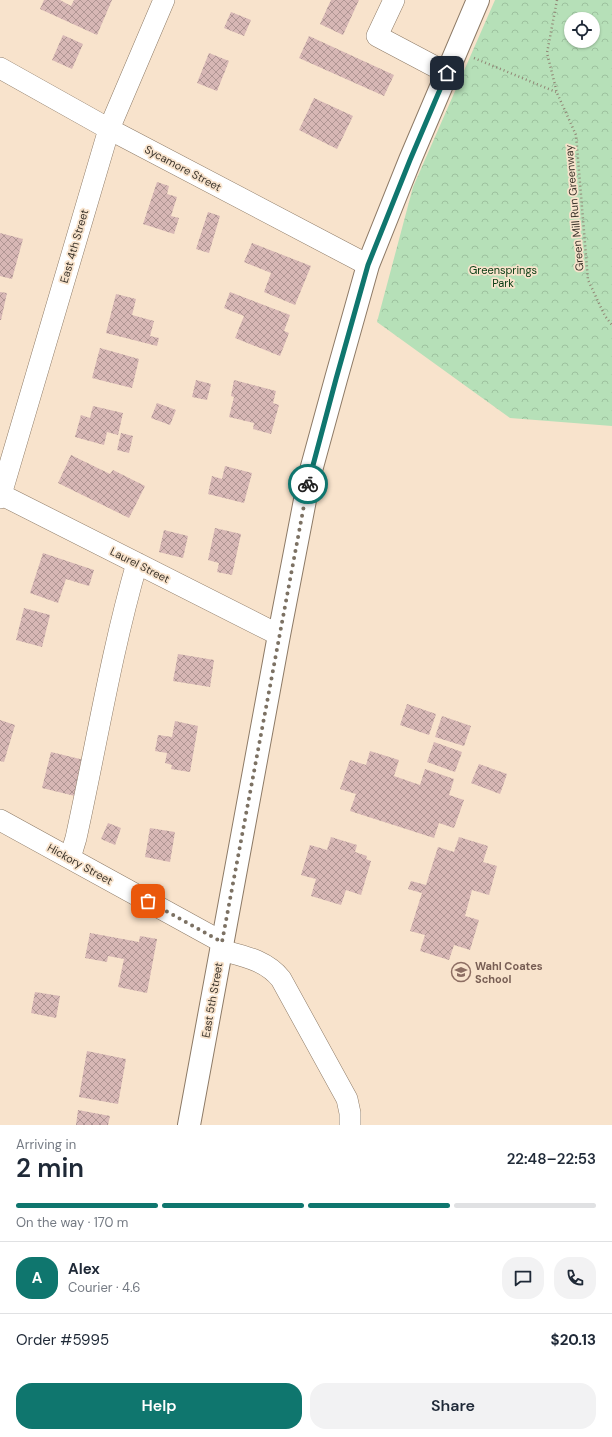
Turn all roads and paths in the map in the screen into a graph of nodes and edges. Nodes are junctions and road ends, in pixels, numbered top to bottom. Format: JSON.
{"nodes":[{"id":1,"x":164,"y":0,"type":"edge"},
{"id":2,"x":394,"y":0,"type":"edge"},
{"id":3,"x":478,"y":0,"type":"edge"},
{"id":4,"x":557,"y":0,"type":"edge"},
{"id":5,"x":456,"y":50,"type":"junction"},
{"id":6,"x":0,"y":68,"type":"edge"},
{"id":7,"x":447,"y":73,"type":"junction"},
{"id":8,"x":557,"y":93,"type":"junction"},
{"id":9,"x":109,"y":129,"type":"junction"},
{"id":10,"x":368,"y":265,"type":"junction"},
{"id":11,"x":612,"y":325,"type":"edge"},
{"id":12,"x":0,"y":496,"type":"edge"},
{"id":13,"x":137,"y":563,"type":"junction"},
{"id":14,"x":279,"y":635,"type":"junction"},
{"id":15,"x":0,"y":820,"type":"edge"},
{"id":16,"x":70,"y":858,"type":"junction"},
{"id":17,"x":222,"y":946,"type":"junction"},
{"id":18,"x":189,"y":1125,"type":"edge"},
{"id":19,"x":350,"y":1125,"type":"edge"}],
"edges":[{"from":1,"to":9,"type":"street","name":"East 4th Street"},
{"from":2,"to":7,"type":"street"},
{"from":3,"to":5,"type":"main road","name":"East 5th Street"},
{"from":4,"to":8,"type":"path","name":"Green Mill Run Greenway"},
{"from":5,"to":7,"type":"main road","name":"East 5th Street"},
{"from":5,"to":8,"type":"path"},
{"from":6,"to":9,"type":"street","name":"Sycamore Street"},
{"from":7,"to":10,"type":"main road","name":"East 5th Street"},
{"from":8,"to":11,"type":"path","name":"Green Mill Run Greenway"},
{"from":9,"to":10,"type":"street","name":"Sycamore Street"},
{"from":9,"to":12,"type":"street","name":"East 4th Street"},
{"from":10,"to":14,"type":"main road","name":"East 5th Street"},
{"from":12,"to":13,"type":"street","name":"Laurel Street"},
{"from":13,"to":14,"type":"street","name":"Laurel Street"},
{"from":13,"to":16,"type":"street"},
{"from":14,"to":17,"type":"main road","name":"East 5th Street"},
{"from":15,"to":16,"type":"street","name":"Hickory Street"},
{"from":16,"to":17,"type":"street","name":"Hickory Street"},
{"from":17,"to":18,"type":"main road","name":"East 5th Street"},
{"from":17,"to":19,"type":"street","name":"Hickory Street"}]}
